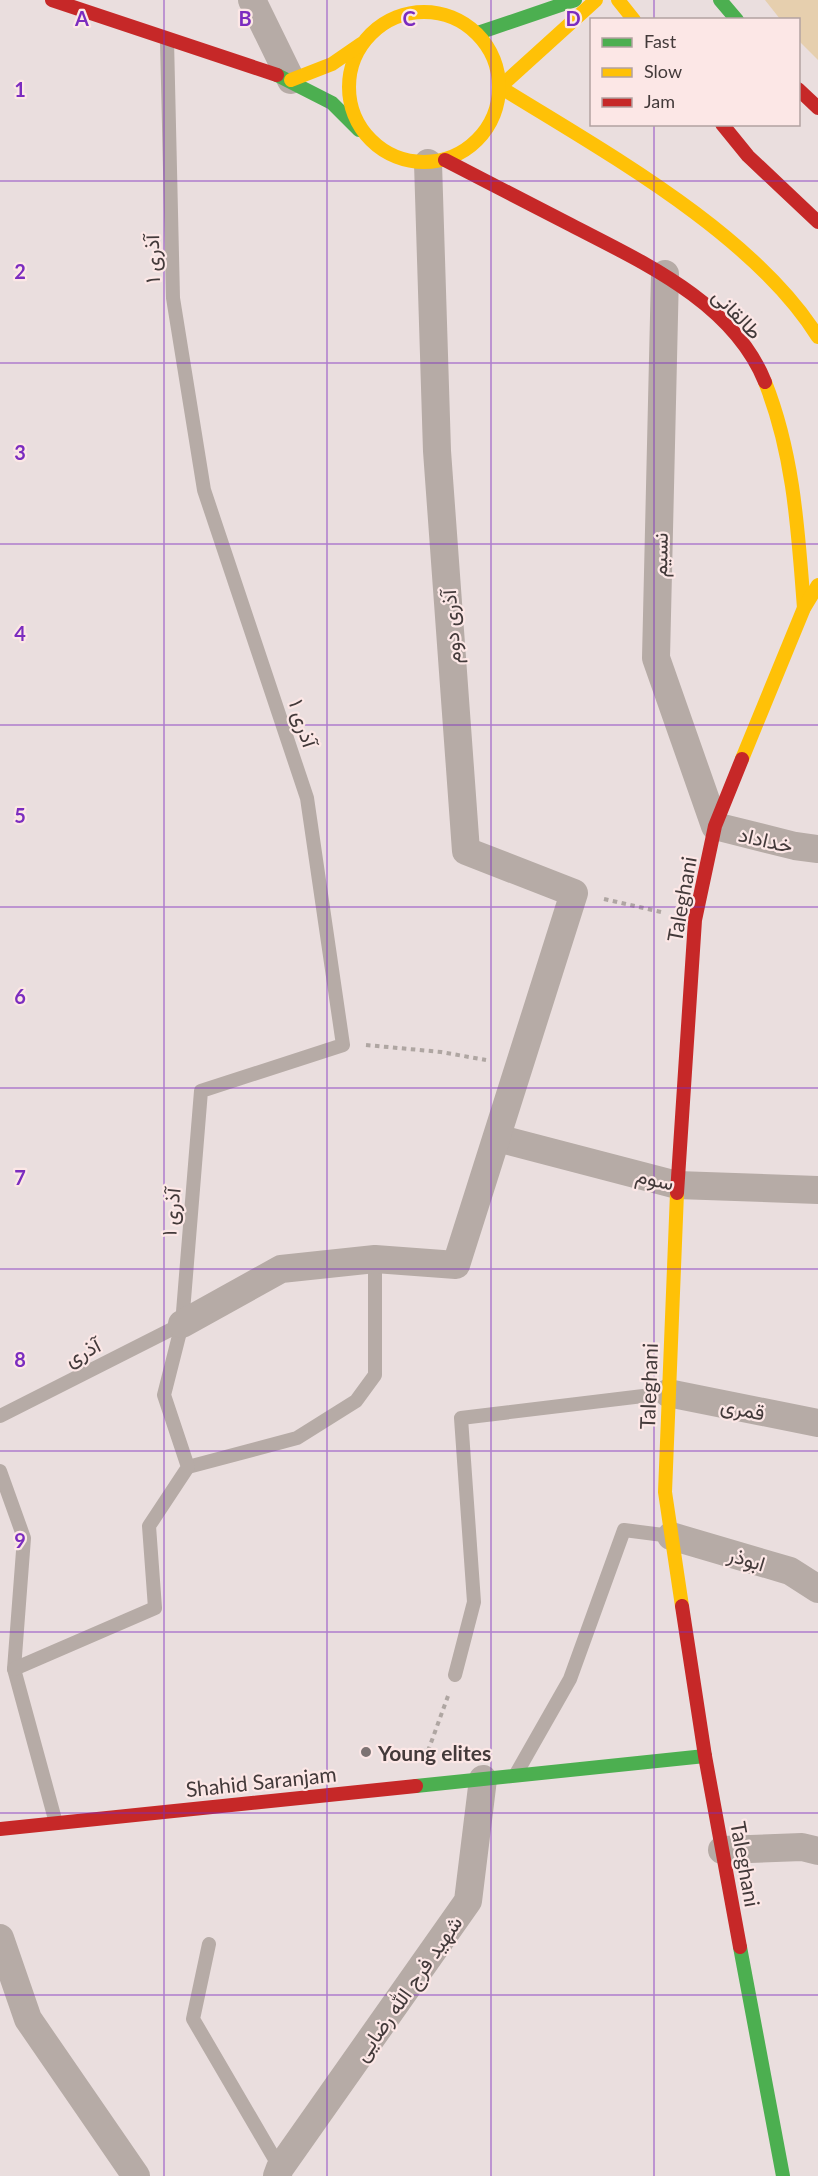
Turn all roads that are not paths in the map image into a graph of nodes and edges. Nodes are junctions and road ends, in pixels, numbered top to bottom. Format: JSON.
{"nodes":[{"id":1,"x":52,"y":0,"type":"edge"},
{"id":2,"x":252,"y":0,"type":"edge"},
{"id":3,"x":415,"y":0,"type":"edge"},
{"id":4,"x":575,"y":0,"type":"edge"},
{"id":5,"x":596,"y":0,"type":"edge"},
{"id":6,"x":618,"y":0,"type":"edge"},
{"id":7,"x":720,"y":0,"type":"edge"},
{"id":8,"x":401,"y":15,"type":"junction"},
{"id":9,"x":632,"y":18,"type":"edge"},
{"id":10,"x":735,"y":18,"type":"edge"},
{"id":11,"x":478,"y":33,"type":"junction"},
{"id":12,"x":167,"y":40,"type":"junction"},
{"id":13,"x":361,"y":44,"type":"junction"},
{"id":14,"x":291,"y":81,"type":"junction"},
{"id":15,"x":500,"y":87,"type":"junction"},
{"id":16,"x":800,"y":91,"type":"edge"},
{"id":17,"x":818,"y":108,"type":"edge"},
{"id":18,"x":724,"y":126,"type":"edge"},
{"id":19,"x":367,"y":138,"type":"junction"},
{"id":20,"x":436,"y":161,"type":"junction"},
{"id":21,"x":818,"y":222,"type":"edge"},
{"id":22,"x":665,"y":274,"type":"junction"},
{"id":23,"x":818,"y":337,"type":"edge"},
{"id":24,"x":813,"y":601,"type":"edge"},
{"id":25,"x":715,"y":826,"type":"junction"},
{"id":26,"x":818,"y":849,"type":"edge"},
{"id":27,"x":497,"y":1138,"type":"junction"},
{"id":28,"x":677,"y":1185,"type":"junction"},
{"id":29,"x":818,"y":1190,"type":"edge"},
{"id":30,"x":375,"y":1260,"type":"junction"},
{"id":31,"x":182,"y":1324,"type":"junction"},
{"id":32,"x":668,"y":1393,"type":"junction"},
{"id":33,"x":0,"y":1416,"type":"edge"},
{"id":34,"x":818,"y":1423,"type":"edge"},
{"id":35,"x":188,"y":1467,"type":"junction"},
{"id":36,"x":0,"y":1471,"type":"edge"},
{"id":37,"x":671,"y":1536,"type":"junction"},
{"id":38,"x":818,"y":1589,"type":"edge"},
{"id":39,"x":14,"y":1669,"type":"junction"},
{"id":40,"x":455,"y":1675,"type":"road end"},
{"id":41,"x":705,"y":1756,"type":"junction"},
{"id":42,"x":515,"y":1776,"type":"junction"},
{"id":43,"x":483,"y":1779,"type":"junction"},
{"id":44,"x":56,"y":1823,"type":"junction"},
{"id":45,"x":0,"y":1829,"type":"edge"},
{"id":46,"x":722,"y":1851,"type":"junction"},
{"id":47,"x":818,"y":1851,"type":"edge"},
{"id":48,"x":0,"y":1938,"type":"edge"},
{"id":49,"x":209,"y":1944,"type":"dead end"},
{"id":50,"x":278,"y":2172,"type":"edge"},
{"id":51,"x":135,"y":2176,"type":"edge"},
{"id":52,"x":783,"y":2176,"type":"edge"}],
"edges":[{"from":1,"to":12,"type":"street"},
{"from":2,"to":14,"type":"street"},
{"from":3,"to":8,"type":"street"},
{"from":4,"to":11,"type":"street"},
{"from":5,"to":15,"type":"street"},
{"from":6,"to":9,"type":"street"},
{"from":7,"to":10,"type":"street"},
{"from":8,"to":11,"type":"street"},
{"from":8,"to":13,"type":"street"},
{"from":11,"to":15,"type":"street"},
{"from":12,"to":14,"type":"street"},
{"from":12,"to":31,"type":"lane","name":"آذری ۱"},
{"from":13,"to":14,"type":"street"},
{"from":13,"to":19,"type":"street"},
{"from":14,"to":19,"type":"street"},
{"from":15,"to":20,"type":"street"},
{"from":15,"to":23,"type":"street"},
{"from":16,"to":17,"type":"street"},
{"from":18,"to":21,"type":"street"},
{"from":19,"to":20,"type":"street"},
{"from":20,"to":22,"type":"street","name":"طالقانی"},
{"from":20,"to":27,"type":"street","name":"آذری دوم"},
{"from":22,"to":24,"type":"street","name":"طالقانی"},
{"from":22,"to":25,"type":"street","name":"نسیم"},
{"from":24,"to":25,"type":"street","name":"Taleghani"},
{"from":25,"to":26,"type":"street","name":"خداداد"},
{"from":25,"to":28,"type":"street","name":"Taleghani"},
{"from":27,"to":28,"type":"street","name":"سوم"},
{"from":27,"to":30,"type":"street"},
{"from":28,"to":29,"type":"street","name":"سوم"},
{"from":28,"to":32,"type":"street","name":"Taleghani"},
{"from":30,"to":31,"type":"street"},
{"from":30,"to":35,"type":"lane"},
{"from":31,"to":33,"type":"lane","name":"آذری"},
{"from":31,"to":35,"type":"lane"},
{"from":32,"to":34,"type":"street","name":"قمری"},
{"from":32,"to":37,"type":"street","name":"Taleghani"},
{"from":32,"to":40,"type":"lane"},
{"from":35,"to":39,"type":"lane"},
{"from":36,"to":39,"type":"lane"},
{"from":37,"to":38,"type":"street","name":"ابوذر"},
{"from":37,"to":41,"type":"street","name":"Taleghani"},
{"from":37,"to":42,"type":"lane"},
{"from":39,"to":44,"type":"lane"},
{"from":41,"to":42,"type":"street","name":"Shahid Saranjam"},
{"from":41,"to":46,"type":"street","name":"Taleghani"},
{"from":42,"to":43,"type":"street","name":"Shahid Saranjam"},
{"from":43,"to":44,"type":"street","name":"Shahid Saranjam"},
{"from":43,"to":50,"type":"street","name":"شهید فرج الله رضایی"},
{"from":44,"to":45,"type":"street","name":"Shahid Saranjam"},
{"from":46,"to":47,"type":"street"},
{"from":46,"to":52,"type":"street","name":"Taleghani"},
{"from":48,"to":51,"type":"street"},
{"from":49,"to":50,"type":"lane"}]}
